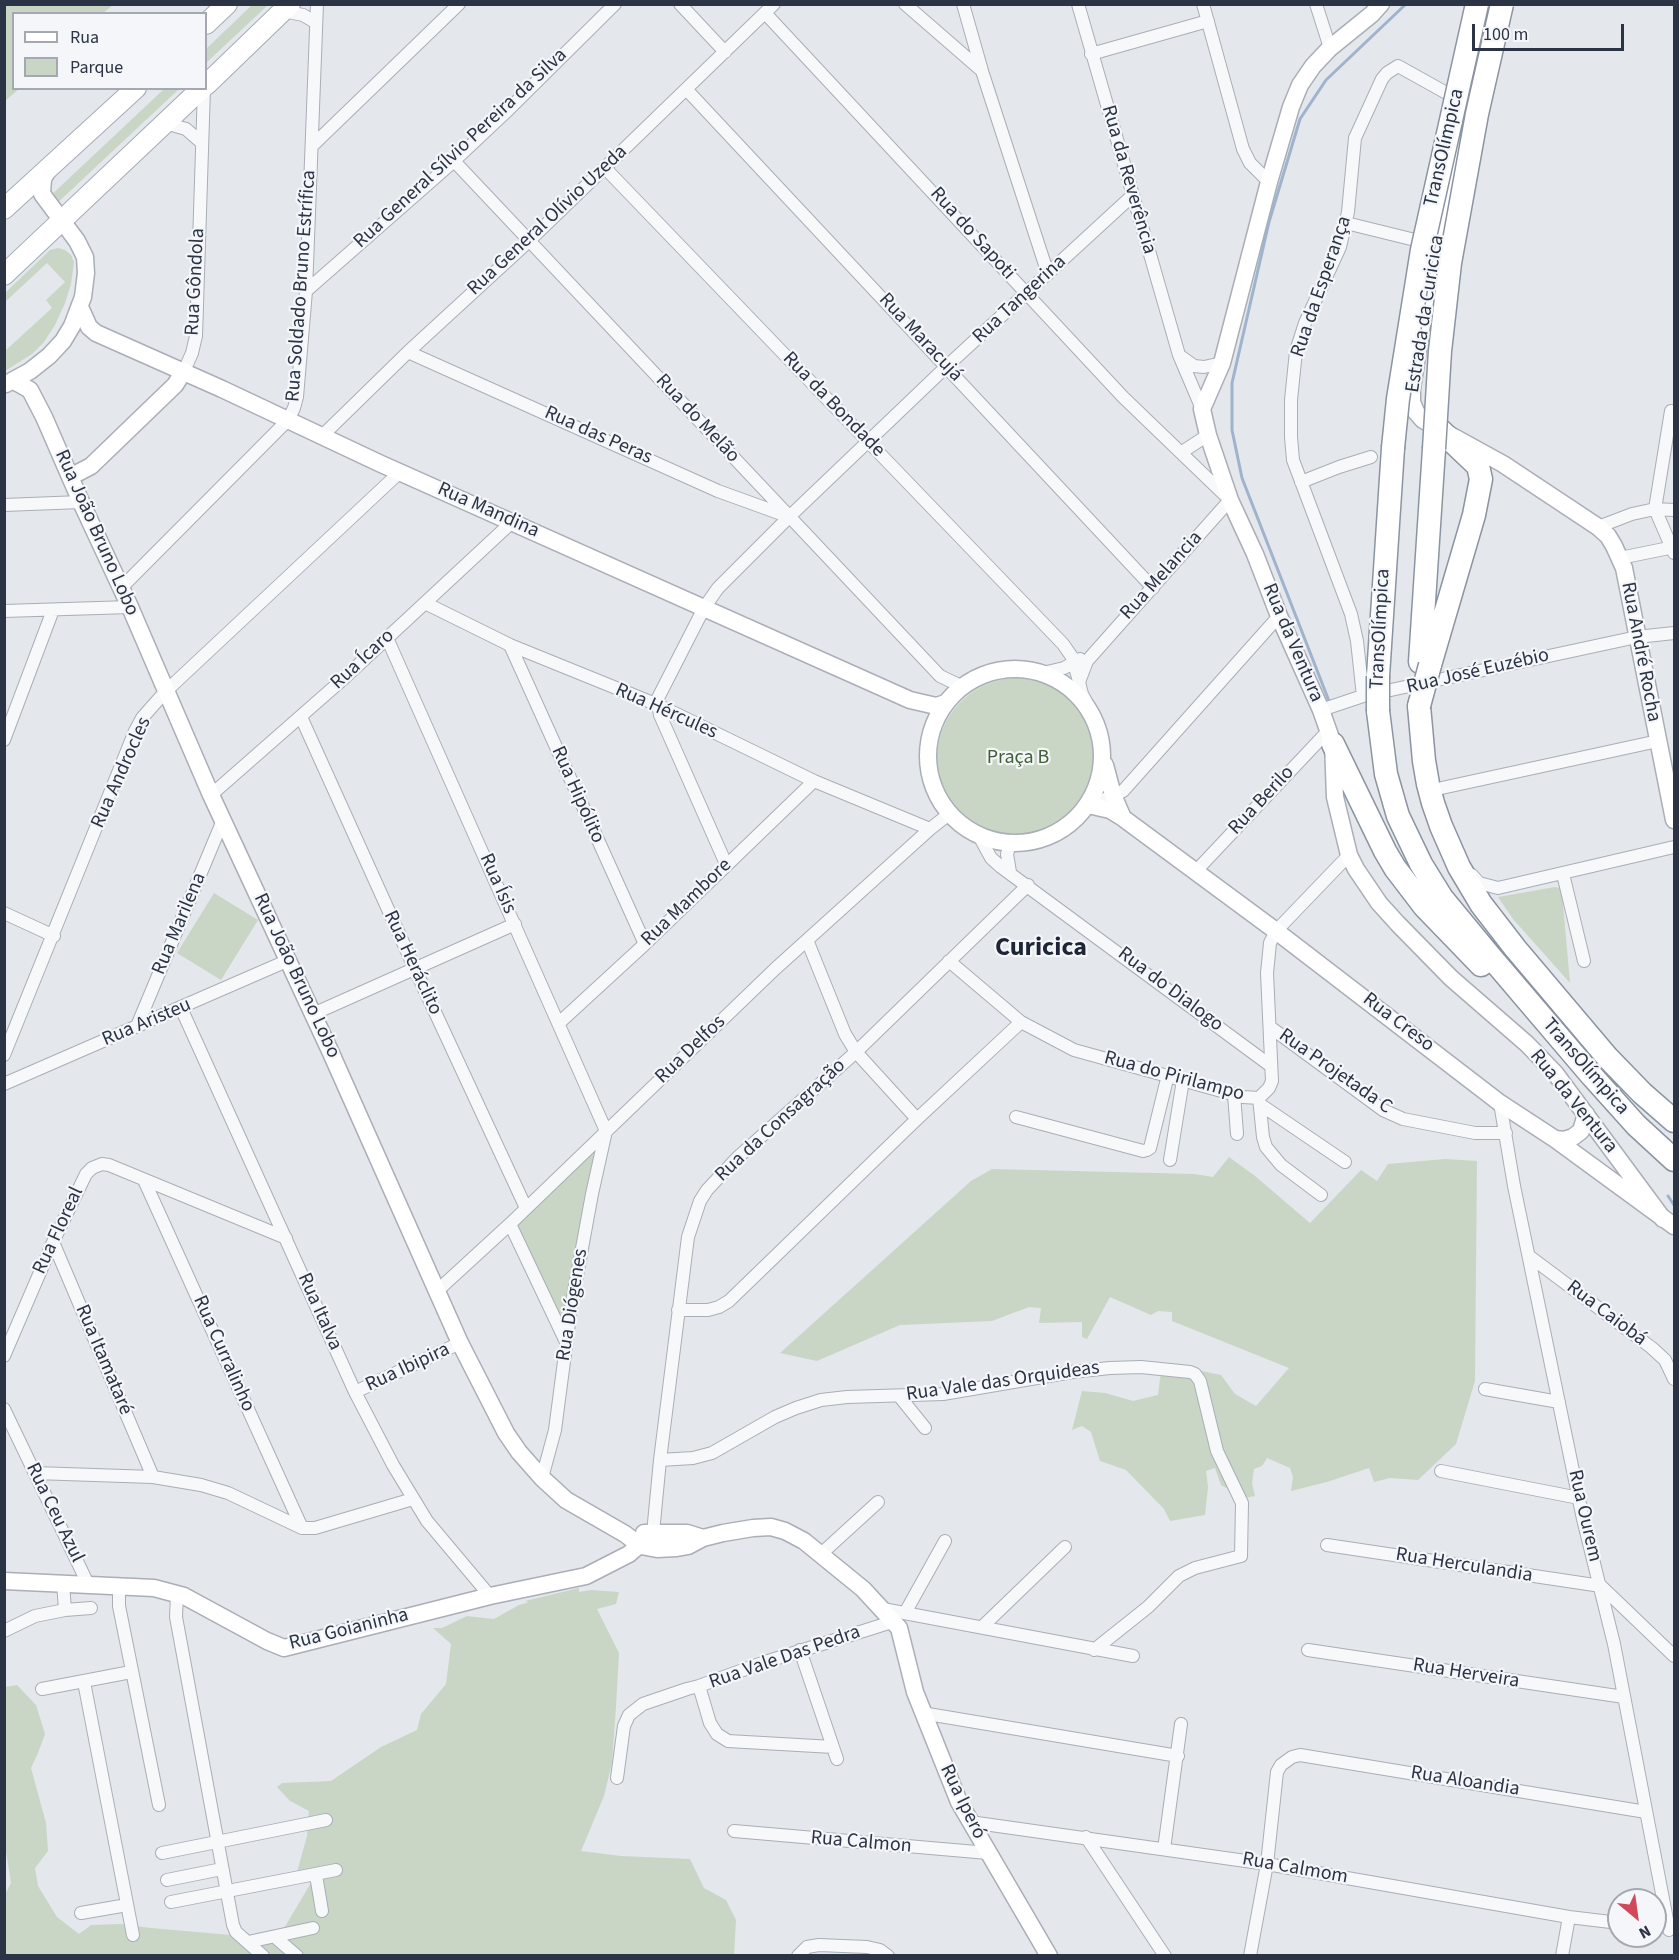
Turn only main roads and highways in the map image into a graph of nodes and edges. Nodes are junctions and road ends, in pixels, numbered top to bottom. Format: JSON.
{"nodes":[{"id":1,"x":227,"y":4,"type":"edge"},
{"id":2,"x":1477,"y":4,"type":"edge"},
{"id":3,"x":1502,"y":4,"type":"edge"},
{"id":4,"x":287,"y":8,"type":"edge"},
{"id":5,"x":207,"y":23,"type":"edge"},
{"id":6,"x":207,"y":84,"type":"edge"},
{"id":7,"x":134,"y":90,"type":"edge"},
{"id":8,"x":201,"y":90,"type":"edge"},
{"id":9,"x":4,"y":209,"type":"edge"},
{"id":10,"x":4,"y":275,"type":"edge"},
{"id":11,"x":1436,"y":439,"type":"junction"},
{"id":12,"x":1425,"y":666,"type":"junction"},
{"id":13,"x":1330,"y":738,"type":"road end"},
{"id":14,"x":1580,"y":1062,"type":"junction"},
{"id":15,"x":1674,"y":1121,"type":"edge"},
{"id":16,"x":1674,"y":1160,"type":"edge"}],
"edges":[{"from":1,"to":5,"type":"main road"},
{"from":2,"to":14,"type":"highway","name":"TransOlímpica","bridge":true},
{"from":3,"to":11,"type":"highway","name":"TransOlímpica","bridge":true},
{"from":4,"to":6,"type":"main road"},
{"from":7,"to":9,"type":"main road"},
{"from":8,"to":10,"type":"main road"},
{"from":11,"to":12,"type":"highway","name":"TransOlímpica"},
{"from":11,"to":12,"type":"highway"},
{"from":12,"to":15,"type":"highway","name":"TransOlímpica","bridge":true},
{"from":13,"to":14,"type":"highway"},
{"from":14,"to":16,"type":"highway","name":"TransOlímpica"}]}
